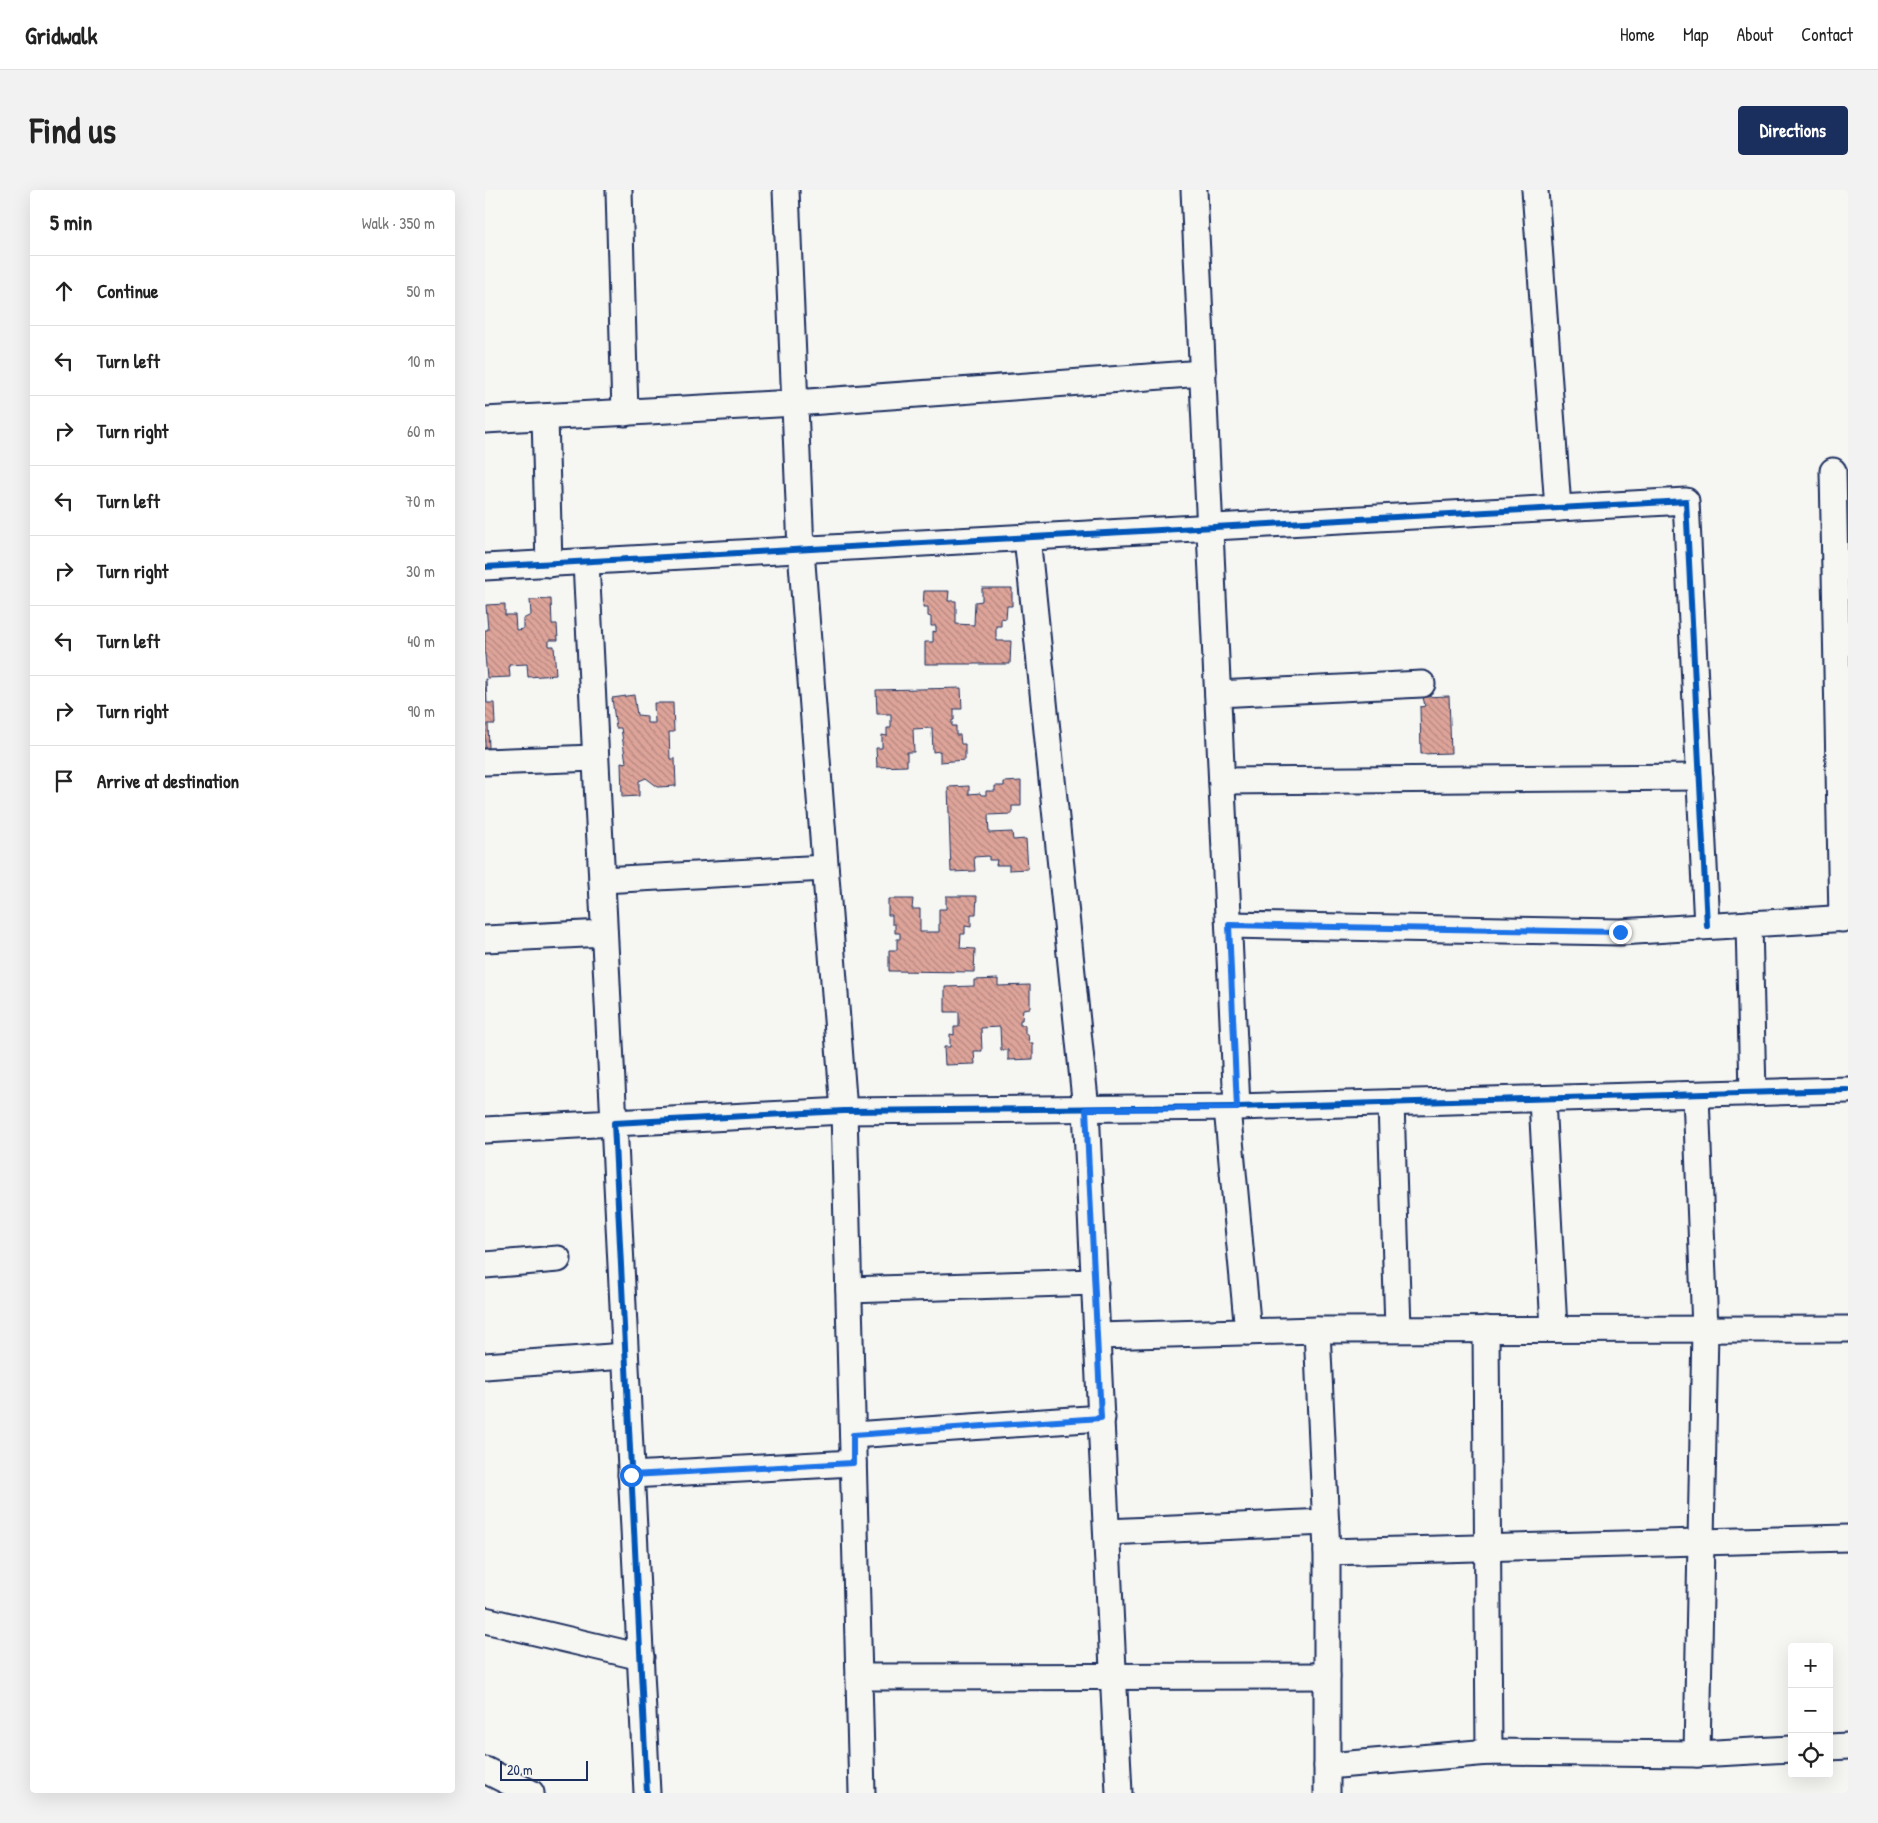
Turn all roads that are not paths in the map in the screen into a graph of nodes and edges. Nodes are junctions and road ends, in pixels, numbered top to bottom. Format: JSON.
{"nodes":[{"id":1,"x":619,"y":190,"type":"edge"},
{"id":2,"x":786,"y":190,"type":"edge"},
{"id":3,"x":1193,"y":190,"type":"edge"},
{"id":4,"x":1535,"y":190,"type":"edge"},
{"id":5,"x":1203,"y":374,"type":"junction"},
{"id":6,"x":795,"y":403,"type":"junction"},
{"id":7,"x":625,"y":413,"type":"junction"},
{"id":8,"x":545,"y":417,"type":"junction"},
{"id":9,"x":485,"y":420,"type":"edge"},
{"id":10,"x":1833,"y":471,"type":"dead end"},
{"id":11,"x":1558,"y":508,"type":"junction"},
{"id":12,"x":1209,"y":527,"type":"junction"},
{"id":13,"x":1027,"y":537,"type":"junction"},
{"id":14,"x":801,"y":550,"type":"junction"},
{"id":15,"x":586,"y":562,"type":"junction"},
{"id":16,"x":549,"y":564,"type":"junction"},
{"id":17,"x":485,"y":567,"type":"edge"},
{"id":18,"x":1422,"y":684,"type":"dead end"},
{"id":19,"x":1218,"y":694,"type":"junction"},
{"id":20,"x":595,"y":758,"type":"junction"},
{"id":21,"x":485,"y":762,"type":"edge"},
{"id":22,"x":1844,"y":764,"type":"edge"},
{"id":23,"x":1699,"y":776,"type":"junction"},
{"id":24,"x":1222,"y":782,"type":"junction"},
{"id":25,"x":825,"y":868,"type":"junction"},
{"id":26,"x":602,"y":880,"type":"junction"},
{"id":27,"x":1845,"y":919,"type":"edge"},
{"id":28,"x":1749,"y":924,"type":"junction"},
{"id":29,"x":1229,"y":925,"type":"junction"},
{"id":30,"x":1707,"y":926,"type":"junction"},
{"id":31,"x":604,"y":933,"type":"junction"},
{"id":32,"x":485,"y":939,"type":"edge"},
{"id":33,"x":1848,"y":1090,"type":"edge"},
{"id":34,"x":1753,"y":1093,"type":"junction"},
{"id":35,"x":1696,"y":1095,"type":"junction"},
{"id":36,"x":1542,"y":1099,"type":"junction"},
{"id":37,"x":1391,"y":1103,"type":"junction"},
{"id":38,"x":1232,"y":1108,"type":"junction"},
{"id":39,"x":1086,"y":1109,"type":"junction"},
{"id":40,"x":844,"y":1111,"type":"junction"},
{"id":41,"x":614,"y":1123,"type":"junction"},
{"id":42,"x":485,"y":1130,"type":"edge"},
{"id":43,"x":557,"y":1259,"type":"dead end"},
{"id":44,"x":485,"y":1265,"type":"edge"},
{"id":45,"x":1095,"y":1282,"type":"junction"},
{"id":46,"x":849,"y":1290,"type":"junction"},
{"id":47,"x":1398,"y":1329,"type":"junction"},
{"id":48,"x":1486,"y":1329,"type":"junction"},
{"id":49,"x":1554,"y":1329,"type":"junction"},
{"id":50,"x":1705,"y":1329,"type":"junction"},
{"id":51,"x":1848,"y":1329,"type":"edge"},
{"id":52,"x":1317,"y":1330,"type":"junction"},
{"id":53,"x":1247,"y":1332,"type":"junction"},
{"id":54,"x":1097,"y":1336,"type":"junction"},
{"id":55,"x":625,"y":1356,"type":"junction"},
{"id":56,"x":485,"y":1366,"type":"edge"},
{"id":57,"x":1101,"y":1418,"type":"junction"},
{"id":58,"x":853,"y":1435,"type":"junction"},
{"id":59,"x":853,"y":1463,"type":"junction"},
{"id":60,"x":631,"y":1475,"type":"junction"},
{"id":61,"x":1325,"y":1522,"type":"junction"},
{"id":62,"x":1107,"y":1532,"type":"junction"},
{"id":63,"x":1848,"y":1538,"type":"edge"},
{"id":64,"x":1701,"y":1542,"type":"junction"},
{"id":65,"x":1487,"y":1548,"type":"junction"},
{"id":66,"x":1327,"y":1552,"type":"junction"},
{"id":67,"x":485,"y":1620,"type":"edge"},
{"id":68,"x":641,"y":1657,"type":"junction"},
{"id":69,"x":1327,"y":1676,"type":"junction"},
{"id":70,"x":859,"y":1677,"type":"junction"},
{"id":71,"x":1114,"y":1677,"type":"junction"},
{"id":72,"x":1848,"y":1746,"type":"edge"},
{"id":73,"x":1833,"y":1747,"type":"edge"},
{"id":74,"x":1788,"y":1749,"type":"edge"},
{"id":75,"x":1489,"y":1752,"type":"junction"},
{"id":76,"x":1697,"y":1754,"type":"junction"},
{"id":77,"x":1327,"y":1766,"type":"junction"},
{"id":78,"x":485,"y":1770,"type":"edge"},
{"id":79,"x":531,"y":1793,"type":"edge"},
{"id":80,"x":647,"y":1793,"type":"edge"},
{"id":81,"x":862,"y":1793,"type":"edge"},
{"id":82,"x":1119,"y":1793,"type":"edge"},
{"id":83,"x":1327,"y":1793,"type":"edge"}],
"edges":[{"from":1,"to":7,"type":"street"},
{"from":2,"to":6,"type":"street"},
{"from":3,"to":5,"type":"street"},
{"from":4,"to":11,"type":"street"},
{"from":5,"to":6,"type":"street"},
{"from":5,"to":12,"type":"street"},
{"from":6,"to":7,"type":"street"},
{"from":6,"to":14,"type":"street"},
{"from":7,"to":8,"type":"street"},
{"from":8,"to":9,"type":"street"},
{"from":8,"to":16,"type":"street"},
{"from":10,"to":22,"type":"street"},
{"from":11,"to":12,"type":"street"},
{"from":11,"to":23,"type":"street"},
{"from":12,"to":13,"type":"street"},
{"from":12,"to":19,"type":"street"},
{"from":13,"to":14,"type":"street"},
{"from":13,"to":39,"type":"street"},
{"from":14,"to":15,"type":"street"},
{"from":14,"to":25,"type":"street"},
{"from":15,"to":16,"type":"street"},
{"from":15,"to":20,"type":"street"},
{"from":16,"to":17,"type":"street"},
{"from":18,"to":19,"type":"street"},
{"from":19,"to":24,"type":"street"},
{"from":20,"to":21,"type":"street"},
{"from":20,"to":26,"type":"street"},
{"from":22,"to":27,"type":"street"},
{"from":23,"to":24,"type":"street"},
{"from":23,"to":30,"type":"street"},
{"from":24,"to":29,"type":"street"},
{"from":25,"to":26,"type":"street"},
{"from":25,"to":40,"type":"street"},
{"from":26,"to":31,"type":"street"},
{"from":27,"to":28,"type":"street"},
{"from":28,"to":30,"type":"street"},
{"from":28,"to":34,"type":"street"},
{"from":29,"to":30,"type":"street"},
{"from":29,"to":38,"type":"street"},
{"from":31,"to":32,"type":"street"},
{"from":31,"to":41,"type":"street"},
{"from":33,"to":34,"type":"street"},
{"from":34,"to":35,"type":"street"},
{"from":35,"to":36,"type":"street"},
{"from":35,"to":50,"type":"street"},
{"from":36,"to":37,"type":"street"},
{"from":36,"to":49,"type":"street"},
{"from":37,"to":38,"type":"street"},
{"from":37,"to":47,"type":"street"},
{"from":38,"to":39,"type":"street"},
{"from":38,"to":53,"type":"street"},
{"from":39,"to":40,"type":"street"},
{"from":39,"to":45,"type":"street"},
{"from":40,"to":41,"type":"street"},
{"from":40,"to":46,"type":"street"},
{"from":41,"to":42,"type":"street"},
{"from":41,"to":55,"type":"street"},
{"from":43,"to":44,"type":"street"},
{"from":45,"to":46,"type":"street"},
{"from":45,"to":54,"type":"street"},
{"from":46,"to":58,"type":"street"},
{"from":47,"to":48,"type":"street"},
{"from":47,"to":52,"type":"street"},
{"from":48,"to":49,"type":"street"},
{"from":48,"to":65,"type":"street"},
{"from":49,"to":50,"type":"street"},
{"from":50,"to":51,"type":"street"},
{"from":50,"to":64,"type":"street"},
{"from":52,"to":53,"type":"street"},
{"from":52,"to":61,"type":"street"},
{"from":53,"to":54,"type":"street"},
{"from":54,"to":57,"type":"street"},
{"from":55,"to":56,"type":"street"},
{"from":55,"to":60,"type":"street"},
{"from":57,"to":58,"type":"street"},
{"from":57,"to":62,"type":"street"},
{"from":58,"to":59,"type":"street"},
{"from":59,"to":60,"type":"street"},
{"from":59,"to":70,"type":"street"},
{"from":60,"to":68,"type":"street"},
{"from":61,"to":62,"type":"street"},
{"from":61,"to":66,"type":"street"},
{"from":62,"to":71,"type":"street"},
{"from":63,"to":64,"type":"street"},
{"from":64,"to":65,"type":"street"},
{"from":64,"to":76,"type":"street"},
{"from":65,"to":66,"type":"street"},
{"from":65,"to":75,"type":"street"},
{"from":66,"to":69,"type":"street"},
{"from":67,"to":68,"type":"street"},
{"from":68,"to":80,"type":"street"},
{"from":69,"to":71,"type":"street"},
{"from":69,"to":77,"type":"street"},
{"from":70,"to":71,"type":"street"},
{"from":70,"to":81,"type":"street"},
{"from":71,"to":82,"type":"street"},
{"from":72,"to":73,"type":"street"},
{"from":74,"to":76,"type":"street"},
{"from":75,"to":76,"type":"street"},
{"from":75,"to":77,"type":"street"},
{"from":77,"to":83,"type":"street"},
{"from":78,"to":79,"type":"street"}]}
